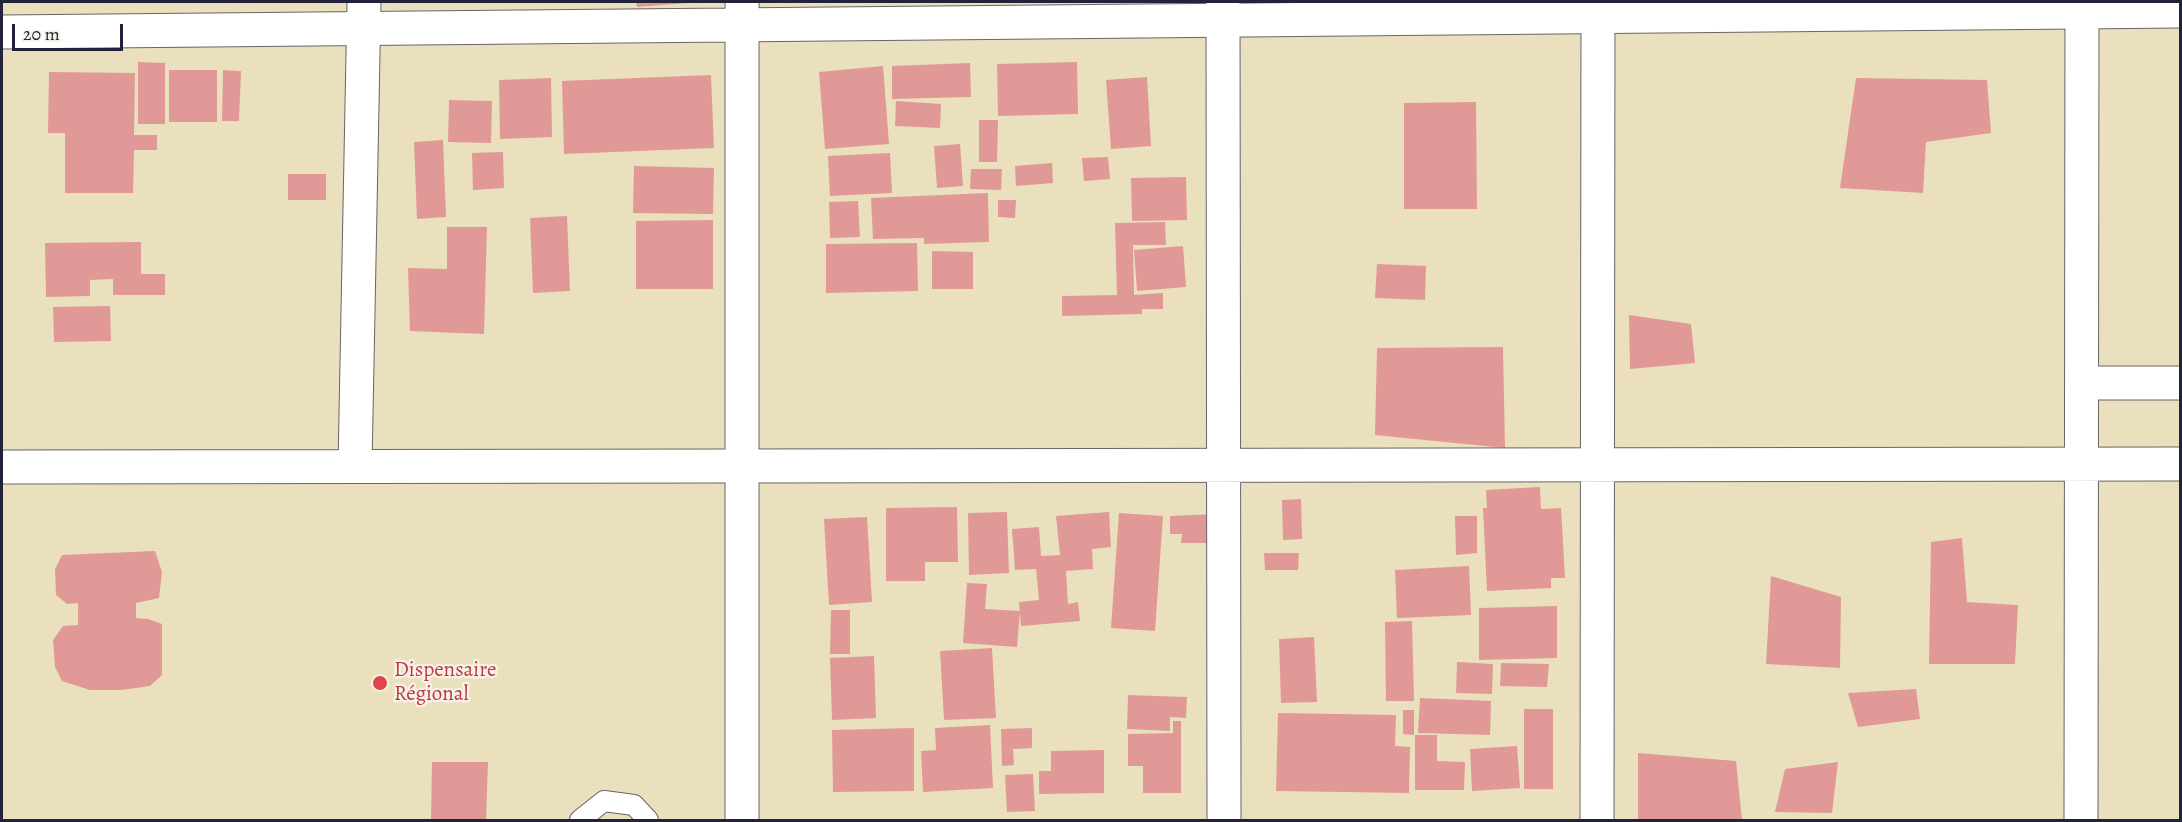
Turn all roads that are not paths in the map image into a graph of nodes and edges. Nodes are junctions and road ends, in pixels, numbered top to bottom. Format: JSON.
{"nodes":[{"id":1,"x":2082,"y":7,"type":"edge"},
{"id":2,"x":1598,"y":10,"type":"edge"},
{"id":3,"x":1223,"y":11,"type":"edge"},
{"id":4,"x":2181,"y":11,"type":"edge"},
{"id":5,"x":742,"y":13,"type":"edge"},
{"id":6,"x":364,"y":15,"type":"edge"},
{"id":7,"x":2,"y":33,"type":"edge"},
{"id":8,"x":2082,"y":383,"type":"junction"},
{"id":9,"x":2181,"y":383,"type":"edge"},
{"id":10,"x":2082,"y":464,"type":"junction"},
{"id":11,"x":2181,"y":464,"type":"edge"},
{"id":12,"x":742,"y":465,"type":"junction"},
{"id":13,"x":1224,"y":465,"type":"junction"},
{"id":14,"x":1598,"y":465,"type":"junction"},
{"id":15,"x":355,"y":466,"type":"junction"},
{"id":16,"x":2,"y":467,"type":"edge"},
{"id":17,"x":580,"y":820,"type":"edge"},
{"id":18,"x":648,"y":820,"type":"edge"},
{"id":19,"x":742,"y":820,"type":"edge"},
{"id":20,"x":1224,"y":820,"type":"edge"},
{"id":21,"x":1597,"y":820,"type":"edge"},
{"id":22,"x":2081,"y":820,"type":"edge"}],
"edges":[{"from":1,"to":2,"type":"street"},
{"from":1,"to":4,"type":"street"},
{"from":1,"to":8,"type":"street"},
{"from":2,"to":3,"type":"street"},
{"from":2,"to":14,"type":"street"},
{"from":3,"to":5,"type":"street"},
{"from":3,"to":13,"type":"street"},
{"from":5,"to":6,"type":"street"},
{"from":5,"to":12,"type":"street"},
{"from":6,"to":7,"type":"street"},
{"from":6,"to":15,"type":"street"},
{"from":8,"to":9,"type":"street"},
{"from":8,"to":10,"type":"street"},
{"from":10,"to":11,"type":"street"},
{"from":10,"to":14,"type":"street"},
{"from":10,"to":22,"type":"street"},
{"from":12,"to":13,"type":"street"},
{"from":12,"to":15,"type":"street"},
{"from":12,"to":19,"type":"street"},
{"from":13,"to":14,"type":"street"},
{"from":13,"to":20,"type":"street"},
{"from":14,"to":21,"type":"street"},
{"from":15,"to":16,"type":"street"},
{"from":17,"to":18,"type":"lane"}]}
